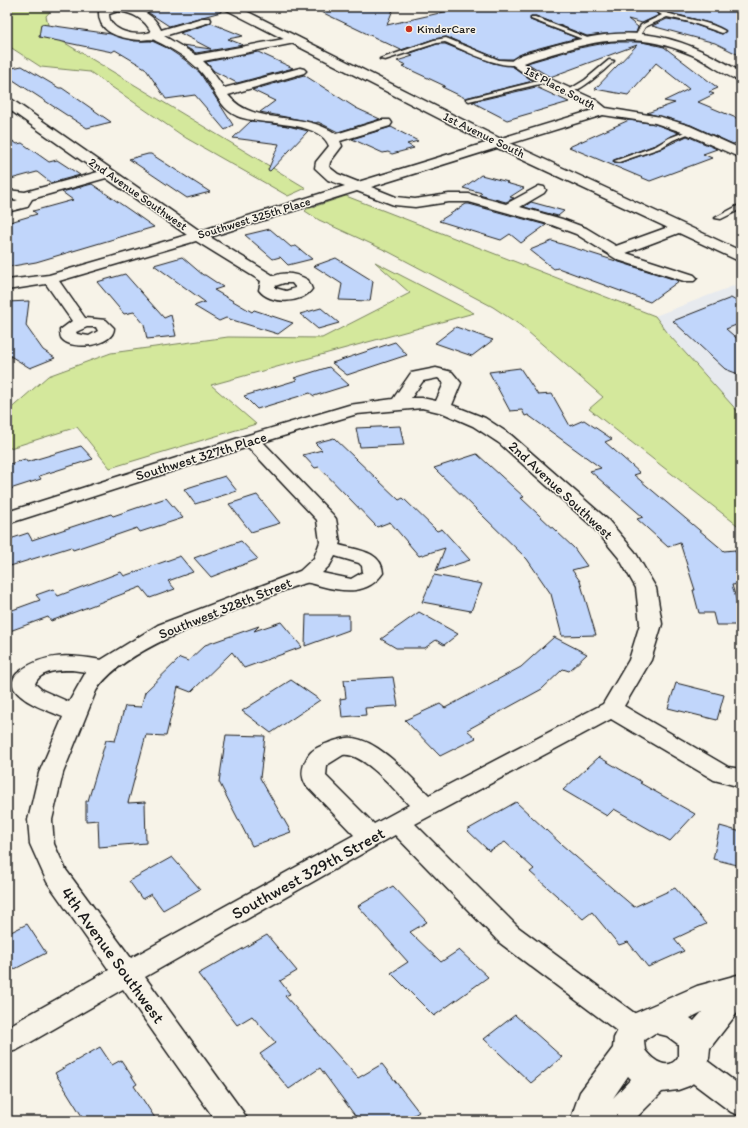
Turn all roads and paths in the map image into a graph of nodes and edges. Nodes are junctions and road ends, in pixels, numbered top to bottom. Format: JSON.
{"nodes":[{"id":1,"x":229,"y":7,"type":"edge"},
{"id":2,"x":652,"y":7,"type":"edge"},
{"id":3,"x":666,"y":15,"type":"junction"},
{"id":4,"x":533,"y":18,"type":"dead end"},
{"id":5,"x":206,"y":20,"type":"dead end"},
{"id":6,"x":722,"y":30,"type":"dead end"},
{"id":7,"x":637,"y":36,"type":"junction"},
{"id":8,"x":295,"y":40,"type":"junction"},
{"id":9,"x":587,"y":40,"type":"junction"},
{"id":10,"x":194,"y":59,"type":"junction"},
{"id":11,"x":383,"y":59,"type":"dead end"},
{"id":12,"x":611,"y":61,"type":"dead end"},
{"id":13,"x":516,"y":63,"type":"junction"},
{"id":14,"x":300,"y":71,"type":"dead end"},
{"id":15,"x":741,"y":77,"type":"edge"},
{"id":16,"x":546,"y":81,"type":"junction"},
{"id":17,"x":569,"y":92,"type":"junction"},
{"id":18,"x":220,"y":93,"type":"junction"},
{"id":19,"x":469,"y":99,"type":"dead end"},
{"id":20,"x":7,"y":102,"type":"edge"},
{"id":21,"x":602,"y":112,"type":"junction"},
{"id":22,"x":386,"y":123,"type":"dead end"},
{"id":23,"x":692,"y":131,"type":"junction"},
{"id":24,"x":333,"y":139,"type":"junction"},
{"id":25,"x":500,"y":144,"type":"junction"},
{"id":26,"x":741,"y":154,"type":"edge"},
{"id":27,"x":617,"y":161,"type":"dead end"},
{"id":28,"x":108,"y":173,"type":"junction"},
{"id":29,"x":356,"y":187,"type":"junction"},
{"id":30,"x":538,"y":190,"type":"dead end"},
{"id":31,"x":7,"y":194,"type":"edge"},
{"id":32,"x":23,"y":197,"type":"junction"},
{"id":33,"x":741,"y":206,"type":"edge"},
{"id":34,"x":7,"y":208,"type":"edge"},
{"id":35,"x":509,"y":208,"type":"junction"},
{"id":36,"x":719,"y":218,"type":"dead end"},
{"id":37,"x":679,"y":228,"type":"junction"},
{"id":38,"x":198,"y":236,"type":"junction"},
{"id":39,"x":614,"y":252,"type":"junction"},
{"id":40,"x":741,"y":258,"type":"edge"},
{"id":41,"x":689,"y":278,"type":"dead end"},
{"id":42,"x":50,"y":279,"type":"junction"},
{"id":43,"x":271,"y":282,"type":"dead end"},
{"id":44,"x":7,"y":285,"type":"edge"},
{"id":45,"x":81,"y":323,"type":"dead end"},
{"id":46,"x":398,"y":404,"type":"junction"},
{"id":47,"x":445,"y":409,"type":"junction"},
{"id":48,"x":251,"y":440,"type":"junction"},
{"id":49,"x":7,"y":518,"type":"edge"},
{"id":50,"x":327,"y":548,"type":"junction"},
{"id":51,"x":307,"y":575,"type":"junction"},
{"id":52,"x":105,"y":668,"type":"junction"},
{"id":53,"x":611,"y":709,"type":"junction"},
{"id":54,"x":76,"y":714,"type":"junction"},
{"id":55,"x":51,"y":773,"type":"joint"},
{"id":56,"x":741,"y":778,"type":"edge"},
{"id":57,"x":426,"y":807,"type":"junction"},
{"id":58,"x":398,"y":822,"type":"junction"},
{"id":59,"x":371,"y":837,"type":"junction"},
{"id":60,"x":127,"y":974,"type":"junction"},
{"id":61,"x":739,"y":988,"type":"edge"},
{"id":62,"x":640,"y":1033,"type":"junction"},
{"id":63,"x":7,"y":1041,"type":"edge"},
{"id":64,"x":693,"y":1055,"type":"junction"},
{"id":65,"x":658,"y":1076,"type":"junction"},
{"id":66,"x":741,"y":1103,"type":"edge"},
{"id":67,"x":233,"y":1121,"type":"edge"},
{"id":68,"x":586,"y":1121,"type":"edge"},
{"id":69,"x":609,"y":1121,"type":"edge"}],
"edges":[{"from":1,"to":8,"type":"main road","name":"1st Avenue South"},
{"from":2,"to":3,"type":"lane"},
{"from":3,"to":6,"type":"lane"},
{"from":3,"to":7,"type":"lane"},
{"from":4,"to":9,"type":"lane"},
{"from":5,"to":10,"type":"street"},
{"from":7,"to":9,"type":"street"},
{"from":7,"to":15,"type":"street"},
{"from":8,"to":10,"type":"street"},
{"from":8,"to":25,"type":"main road","name":"1st Avenue South"},
{"from":9,"to":13,"type":"street"},
{"from":10,"to":18,"type":"street"},
{"from":11,"to":13,"type":"lane"},
{"from":12,"to":17,"type":"lane"},
{"from":13,"to":16,"type":"street","name":"1st Place South"},
{"from":14,"to":18,"type":"street"},
{"from":16,"to":17,"type":"street","name":"1st Place South"},
{"from":16,"to":19,"type":"lane"},
{"from":17,"to":21,"type":"street","name":"1st Place South"},
{"from":18,"to":24,"type":"street"},
{"from":20,"to":28,"type":"street","name":"2nd Avenue Southwest"},
{"from":21,"to":23,"type":"street","name":"1st Place South"},
{"from":21,"to":25,"type":"street","name":"Southwest 325th Place"},
{"from":22,"to":24,"type":"street"},
{"from":23,"to":26,"type":"street","name":"1st Place South"},
{"from":23,"to":27,"type":"lane"},
{"from":24,"to":29,"type":"street"},
{"from":25,"to":29,"type":"street","name":"Southwest 325th Place"},
{"from":25,"to":37,"type":"main road","name":"1st Avenue South"},
{"from":28,"to":32,"type":"street"},
{"from":28,"to":38,"type":"street","name":"2nd Avenue Southwest"},
{"from":29,"to":35,"type":"street"},
{"from":29,"to":38,"type":"street","name":"Southwest 325th Place"},
{"from":30,"to":35,"type":"street"},
{"from":31,"to":32,"type":"street"},
{"from":32,"to":34,"type":"street"},
{"from":33,"to":36,"type":"lane"},
{"from":35,"to":39,"type":"street"},
{"from":37,"to":39,"type":"street"},
{"from":37,"to":40,"type":"main road","name":"1st Avenue South"},
{"from":38,"to":42,"type":"street","name":"Southwest 325th Place"},
{"from":38,"to":43,"type":"street","name":"2nd Avenue Southwest"},
{"from":39,"to":41,"type":"street"},
{"from":42,"to":44,"type":"street","name":"Southwest 325th Place"},
{"from":42,"to":45,"type":"street"},
{"from":46,"to":47,"type":"street","name":"Southwest 327th Place"},
{"from":46,"to":47,"type":"street"},
{"from":46,"to":48,"type":"street","name":"Southwest 327th Place"},
{"from":47,"to":53,"type":"street","name":"2nd Avenue Southwest"},
{"from":48,"to":49,"type":"street","name":"Southwest 327th Place"},
{"from":48,"to":50,"type":"street"},
{"from":50,"to":51,"type":"street","name":"Southwest 328th Street"},
{"from":50,"to":51,"type":"street"},
{"from":51,"to":52,"type":"street","name":"Southwest 328th Street"},
{"from":52,"to":54,"type":"street","name":"Southwest 328th Street"},
{"from":52,"to":54,"type":"street"},
{"from":53,"to":56,"type":"street"},
{"from":53,"to":57,"type":"street","name":"Southwest 329th Street"},
{"from":54,"to":55,"type":"street","name":"Southwest 328th Street"},
{"from":55,"to":60,"type":"street","name":"4th Avenue Southwest"},
{"from":57,"to":58,"type":"street","name":"Southwest 329th Street"},
{"from":57,"to":59,"type":"street"},
{"from":58,"to":59,"type":"street","name":"Southwest 329th Street"},
{"from":58,"to":62,"type":"street"},
{"from":59,"to":60,"type":"street","name":"Southwest 329th Street"},
{"from":60,"to":63,"type":"street","name":"Southwest 329th Street"},
{"from":60,"to":67,"type":"street","name":"4th Avenue Southwest"},
{"from":61,"to":62,"type":"main road"},
{"from":61,"to":64,"type":"main road"},
{"from":62,"to":64,"type":"main road"},
{"from":62,"to":65,"type":"main road"},
{"from":62,"to":68,"type":"main road"},
{"from":64,"to":65,"type":"main road"},
{"from":64,"to":66,"type":"street"},
{"from":65,"to":69,"type":"main road"}]}
